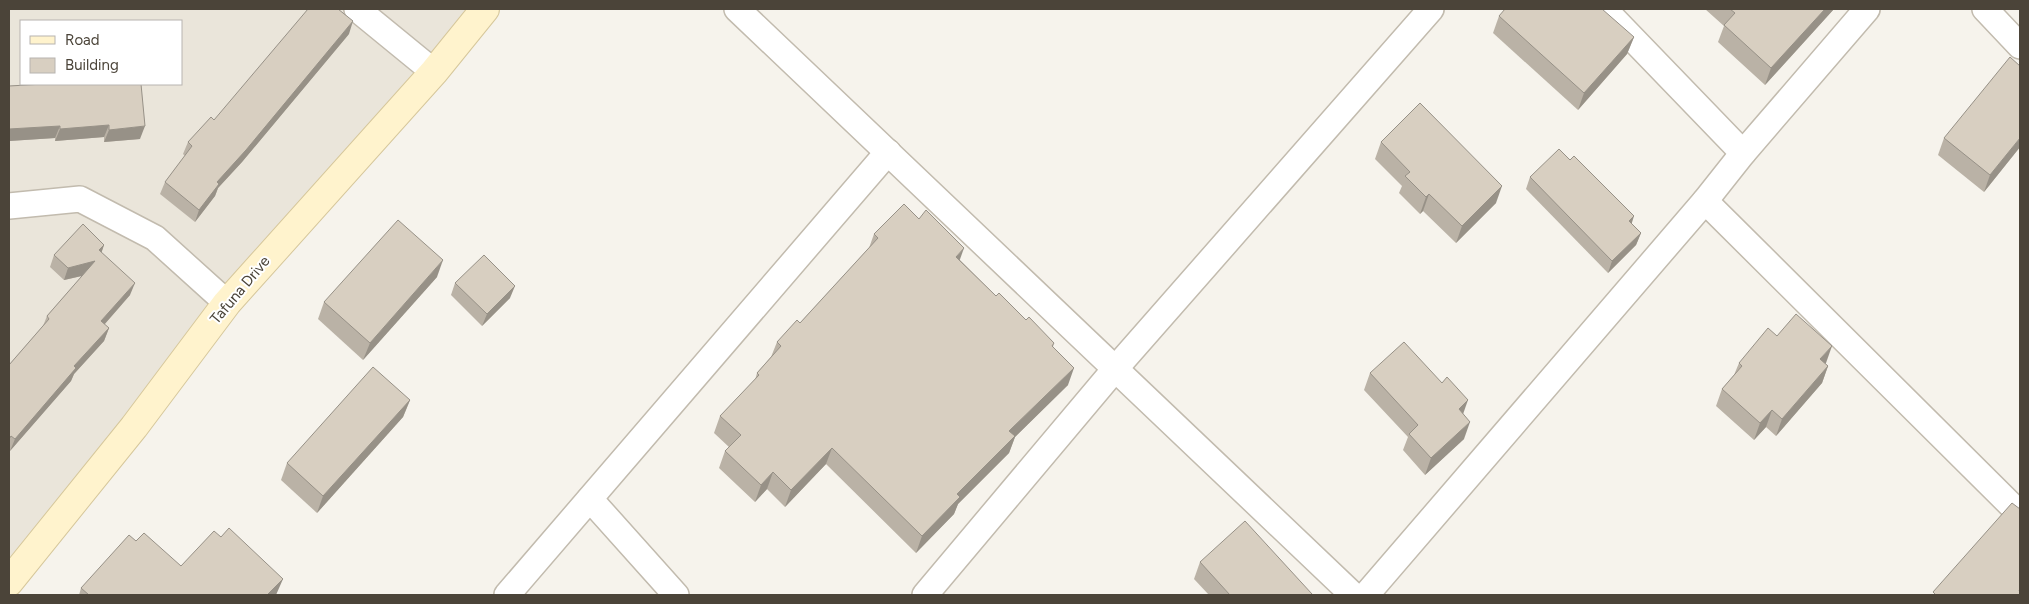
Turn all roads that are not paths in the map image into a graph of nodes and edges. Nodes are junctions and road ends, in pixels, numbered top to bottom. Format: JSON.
{"nodes":[{"id":1,"x":356,"y":9,"type":"edge"},
{"id":2,"x":485,"y":9,"type":"edge"},
{"id":3,"x":737,"y":9,"type":"edge"},
{"id":4,"x":1431,"y":9,"type":"edge"},
{"id":5,"x":1604,"y":9,"type":"edge"},
{"id":6,"x":1867,"y":9,"type":"edge"},
{"id":7,"x":1986,"y":9,"type":"edge"},
{"id":8,"x":2020,"y":46,"type":"edge"},
{"id":9,"x":434,"y":72,"type":"junction"},
{"id":10,"x":888,"y":152,"type":"junction"},
{"id":11,"x":1743,"y":153,"type":"junction"},
{"id":12,"x":1705,"y":201,"type":"junction"},
{"id":13,"x":9,"y":206,"type":"edge"},
{"id":14,"x":227,"y":303,"type":"junction"},
{"id":15,"x":1115,"y":369,"type":"junction"},
{"id":16,"x":590,"y":499,"type":"junction"},
{"id":17,"x":2020,"y":514,"type":"edge"},
{"id":18,"x":9,"y":582,"type":"edge"},
{"id":19,"x":506,"y":595,"type":"edge"},
{"id":20,"x":676,"y":595,"type":"edge"},
{"id":21,"x":925,"y":595,"type":"edge"},
{"id":22,"x":1353,"y":595,"type":"edge"},
{"id":23,"x":1366,"y":595,"type":"edge"}],
"edges":[{"from":1,"to":9,"type":"street"},
{"from":2,"to":9,"type":"main road","name":"Tafuna Drive"},
{"from":3,"to":10,"type":"street"},
{"from":4,"to":15,"type":"street"},
{"from":5,"to":11,"type":"street"},
{"from":6,"to":11,"type":"street"},
{"from":7,"to":8,"type":"street"},
{"from":9,"to":14,"type":"main road","name":"Tafuna Drive"},
{"from":10,"to":15,"type":"street"},
{"from":10,"to":16,"type":"street"},
{"from":11,"to":12,"type":"street"},
{"from":12,"to":17,"type":"street"},
{"from":12,"to":23,"type":"street"},
{"from":13,"to":14,"type":"street"},
{"from":14,"to":18,"type":"main road","name":"Tafuna Drive"},
{"from":15,"to":21,"type":"street"},
{"from":15,"to":22,"type":"street"},
{"from":16,"to":19,"type":"street"},
{"from":16,"to":20,"type":"street"}]}
